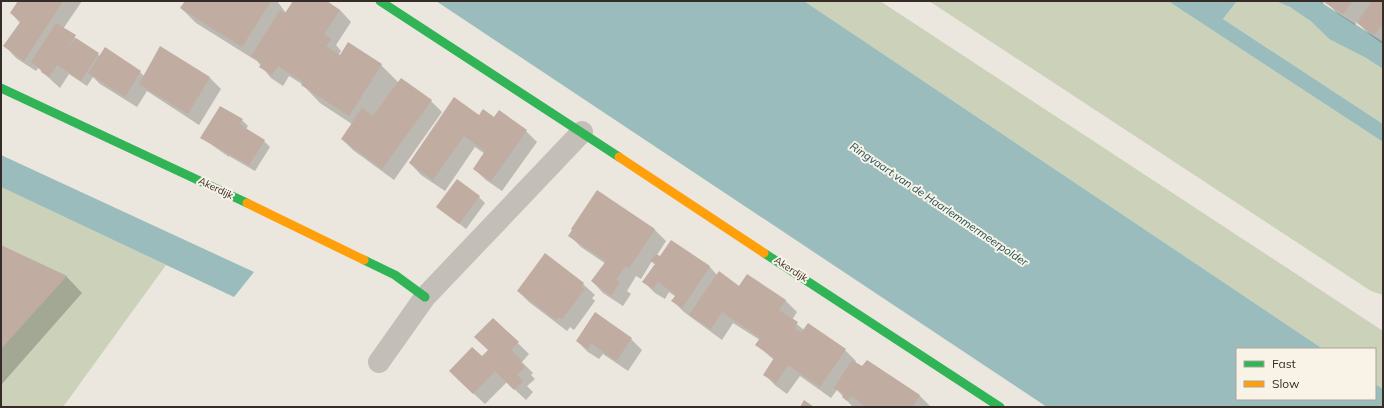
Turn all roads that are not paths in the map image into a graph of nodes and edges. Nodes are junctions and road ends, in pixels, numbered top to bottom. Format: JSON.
{"nodes":[{"id":1,"x":380,"y":1,"type":"edge"},
{"id":2,"x":1,"y":88,"type":"edge"},
{"id":3,"x":582,"y":132,"type":"junction"},
{"id":4,"x":425,"y":297,"type":"junction"},
{"id":5,"x":379,"y":362,"type":"dead end"},
{"id":6,"x":1000,"y":407,"type":"edge"}],
"edges":[{"from":1,"to":3,"type":"street","name":"Akerdijk"},
{"from":2,"to":4,"type":"street","name":"Akerdijk"},
{"from":3,"to":4,"type":"street"},
{"from":3,"to":6,"type":"street","name":"Akerdijk"},
{"from":4,"to":5,"type":"street"}]}
